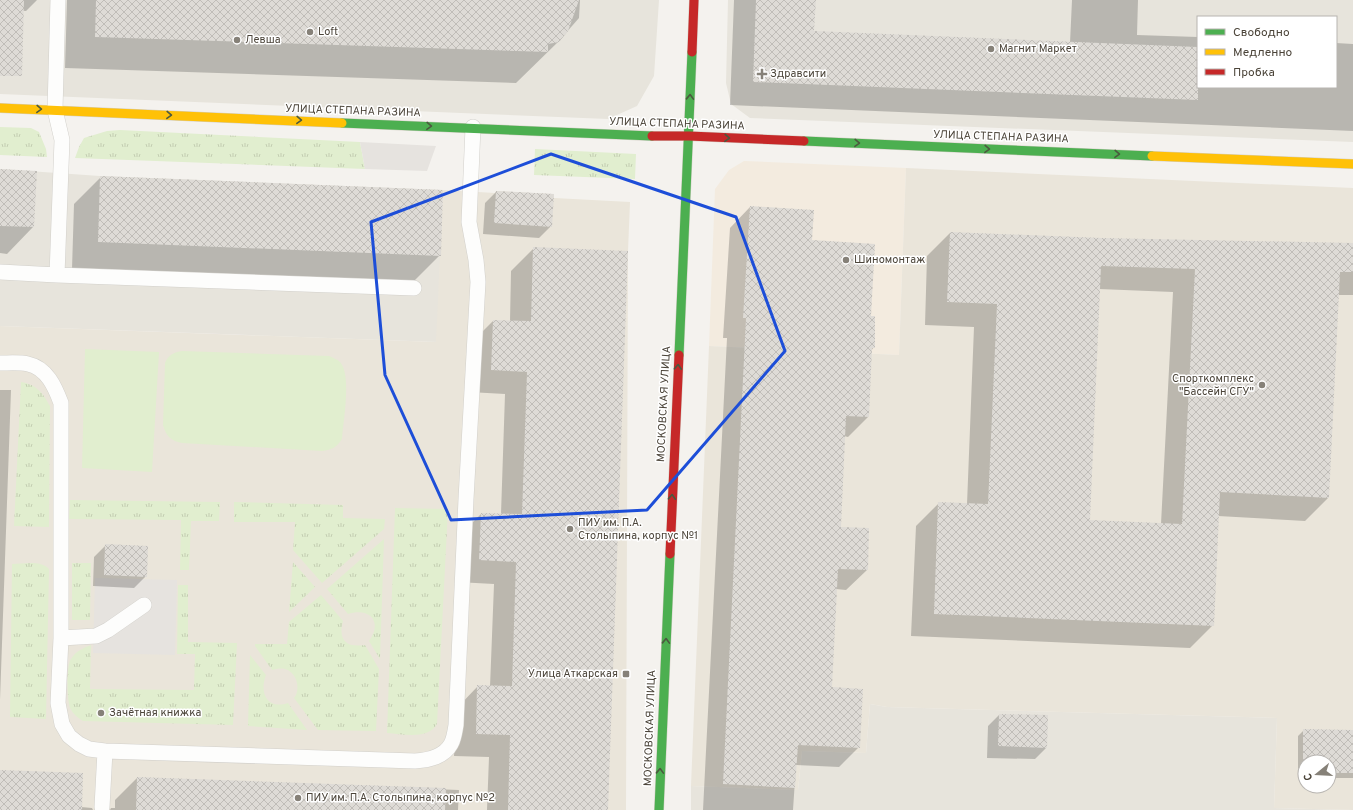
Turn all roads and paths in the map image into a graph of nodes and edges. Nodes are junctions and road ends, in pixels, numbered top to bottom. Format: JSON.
{"nodes":[{"id":1,"x":58,"y":0,"type":"edge"},
{"id":2,"x":694,"y":0,"type":"edge"},
{"id":3,"x":0,"y":108,"type":"edge"},
{"id":4,"x":55,"y":110,"type":"junction"},
{"id":5,"x":473,"y":128,"type":"junction"},
{"id":6,"x":688,"y":136,"type":"junction"},
{"id":7,"x":1353,"y":164,"type":"edge"},
{"id":8,"x":0,"y":272,"type":"edge"},
{"id":9,"x":57,"y":274,"type":"junction"},
{"id":10,"x":414,"y":288,"type":"dead end"},
{"id":11,"x":0,"y":363,"type":"edge"},
{"id":12,"x":144,"y":605,"type":"dead end"},
{"id":13,"x":61,"y":638,"type":"junction"},
{"id":14,"x":105,"y":751,"type":"junction"},
{"id":15,"x":102,"y":807,"type":"dead end"},
{"id":16,"x":659,"y":810,"type":"edge"}],
"edges":[{"from":1,"to":4,"type":"lane"},
{"from":6,"to":2,"type":"street","name":"МОСКОВСКАЯ УЛИЦА","one_way":true},
{"from":3,"to":4,"type":"street","name":"УЛИЦА СТЕПАНА РАЗИНА","one_way":true},
{"from":4,"to":5,"type":"street","name":"УЛИЦА СТЕПАНА РАЗИНА","one_way":true},
{"from":4,"to":9,"type":"lane"},
{"from":5,"to":6,"type":"street","name":"УЛИЦА СТЕПАНА РАЗИНА"},
{"from":5,"to":14,"type":"lane"},
{"from":6,"to":7,"type":"street","name":"УЛИЦА СТЕПАНА РАЗИНА","one_way":true},
{"from":16,"to":6,"type":"street","name":"МОСКОВСКАЯ УЛИЦА","one_way":true},
{"from":8,"to":9,"type":"lane"},
{"from":9,"to":10,"type":"lane"},
{"from":11,"to":13,"type":"lane"},
{"from":12,"to":13,"type":"lane"},
{"from":13,"to":14,"type":"lane"},
{"from":14,"to":15,"type":"lane"}]}
